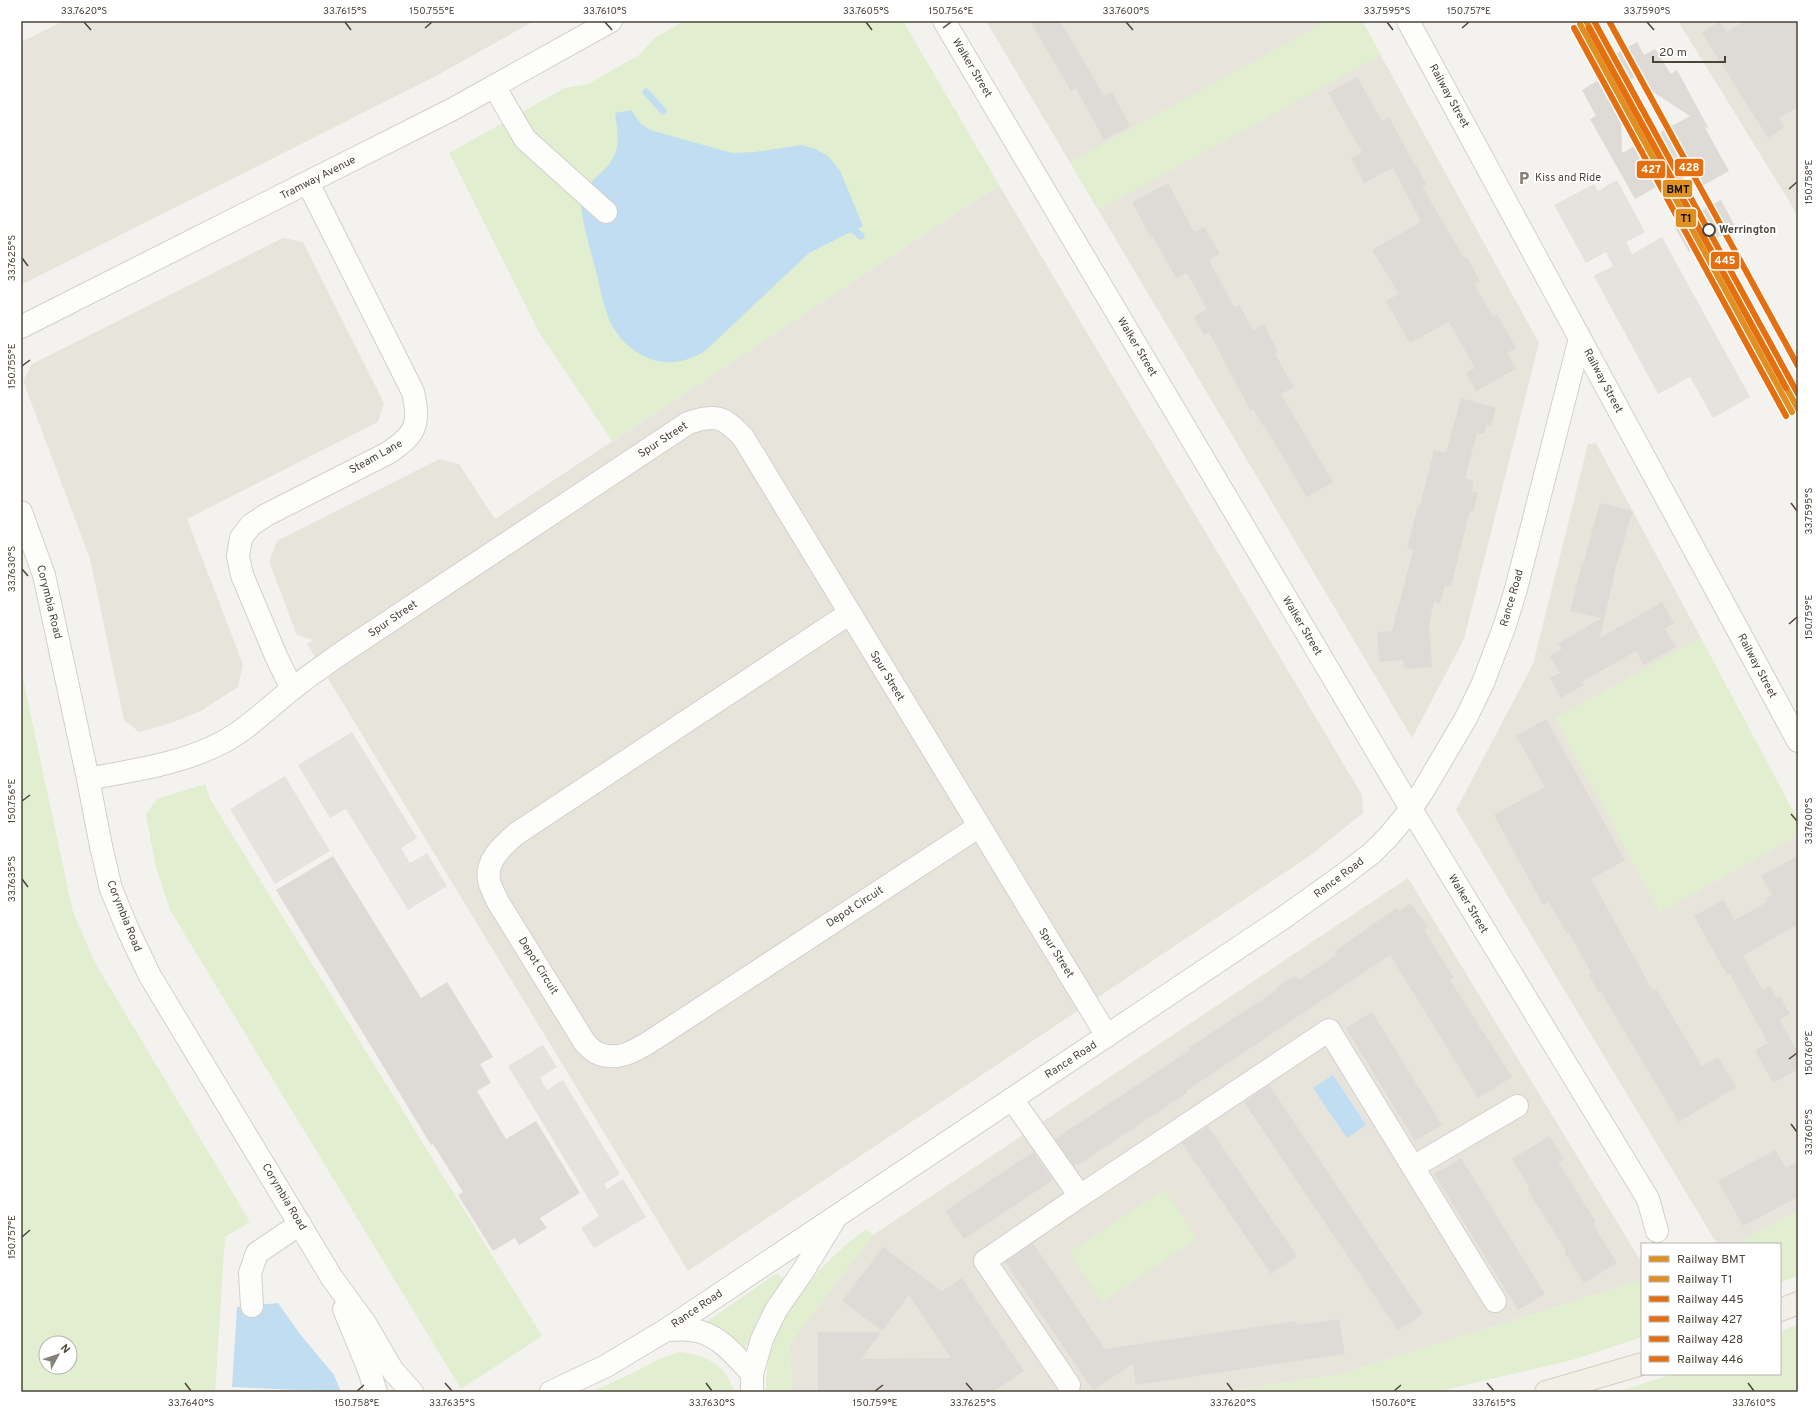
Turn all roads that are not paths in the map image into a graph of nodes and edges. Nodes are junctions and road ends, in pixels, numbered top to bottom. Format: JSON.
{"nodes":[{"id":1,"x":944,"y":21,"type":"edge"},
{"id":2,"x":1408,"y":21,"type":"edge"},
{"id":3,"x":606,"y":22,"type":"edge"},
{"id":4,"x":494,"y":86,"type":"junction"},
{"id":5,"x":308,"y":183,"type":"junction"},
{"id":6,"x":606,"y":212,"type":"dead end"},
{"id":7,"x":21,"y":327,"type":"edge"},
{"id":8,"x":1580,"y":338,"type":"junction"},
{"id":9,"x":21,"y":512,"type":"edge"},
{"id":10,"x":850,"y":614,"type":"junction"},
{"id":11,"x":292,"y":689,"type":"junction"},
{"id":12,"x":1798,"y":741,"type":"edge"},
{"id":13,"x":88,"y":779,"type":"junction"},
{"id":14,"x":1411,"y":809,"type":"junction"},
{"id":15,"x":978,"y":827,"type":"junction"},
{"id":16,"x":1107,"y":1036,"type":"junction"},
{"id":17,"x":1012,"y":1099,"type":"junction"},
{"id":18,"x":1517,"y":1106,"type":"dead end"},
{"id":19,"x":1413,"y":1167,"type":"junction"},
{"id":20,"x":1080,"y":1196,"type":"junction"},
{"id":21,"x":837,"y":1216,"type":"junction"},
{"id":22,"x":300,"y":1224,"type":"junction"},
{"id":23,"x":1657,"y":1231,"type":"dead end"},
{"id":24,"x":332,"y":1278,"type":"junction"},
{"id":25,"x":1495,"y":1301,"type":"dead end"},
{"id":26,"x":1798,"y":1303,"type":"edge"},
{"id":27,"x":252,"y":1306,"type":"dead end"},
{"id":28,"x":1781,"y":1310,"type":"edge"},
{"id":29,"x":666,"y":1330,"type":"junction"},
{"id":30,"x":1641,"y":1364,"type":"edge"},
{"id":31,"x":752,"y":1383,"type":"edge"},
{"id":32,"x":1069,"y":1385,"type":"dead end"},
{"id":33,"x":376,"y":1392,"type":"edge"},
{"id":34,"x":412,"y":1392,"type":"edge"},
{"id":35,"x":551,"y":1392,"type":"edge"},
{"id":36,"x":1546,"y":1392,"type":"edge"}],
"edges":[{"from":1,"to":14,"type":"street","name":"Walker Street"},
{"from":2,"to":8,"type":"street","name":"Railway Street"},
{"from":3,"to":4,"type":"street","name":"Tramway Avenue"},
{"from":4,"to":5,"type":"street","name":"Tramway Avenue"},
{"from":4,"to":6,"type":"street"},
{"from":5,"to":7,"type":"street","name":"Tramway Avenue"},
{"from":5,"to":11,"type":"street","name":"Steam Lane"},
{"from":8,"to":12,"type":"street","name":"Railway Street"},
{"from":8,"to":14,"type":"street","name":"Rance Road"},
{"from":9,"to":13,"type":"street","name":"Corymbia Road"},
{"from":10,"to":11,"type":"street","name":"Spur Street"},
{"from":10,"to":15,"type":"street","name":"Spur Street"},
{"from":10,"to":15,"type":"street","name":"Depot Circuit"},
{"from":11,"to":13,"type":"street","name":"Spur Street"},
{"from":13,"to":22,"type":"street","name":"Corymbia Road"},
{"from":14,"to":16,"type":"street","name":"Rance Road"},
{"from":14,"to":23,"type":"street","name":"Walker Street"},
{"from":15,"to":16,"type":"street","name":"Spur Street"},
{"from":16,"to":17,"type":"street","name":"Rance Road"},
{"from":17,"to":20,"type":"street"},
{"from":17,"to":21,"type":"street","name":"Rance Road"},
{"from":18,"to":19,"type":"street"},
{"from":19,"to":20,"type":"street"},
{"from":19,"to":25,"type":"street"},
{"from":20,"to":32,"type":"street"},
{"from":21,"to":29,"type":"street","name":"Rance Road"},
{"from":21,"to":31,"type":"street","name":"Rance Road"},
{"from":22,"to":24,"type":"street","name":"Corymbia Road"},
{"from":22,"to":27,"type":"street"},
{"from":24,"to":33,"type":"street","name":"Corymbia Road"},
{"from":24,"to":34,"type":"street","name":"Corymbia Road"},
{"from":26,"to":28,"type":"main road"},
{"from":29,"to":31,"type":"street"},
{"from":29,"to":35,"type":"street","name":"Rance Road"},
{"from":30,"to":36,"type":"main road"}]}
